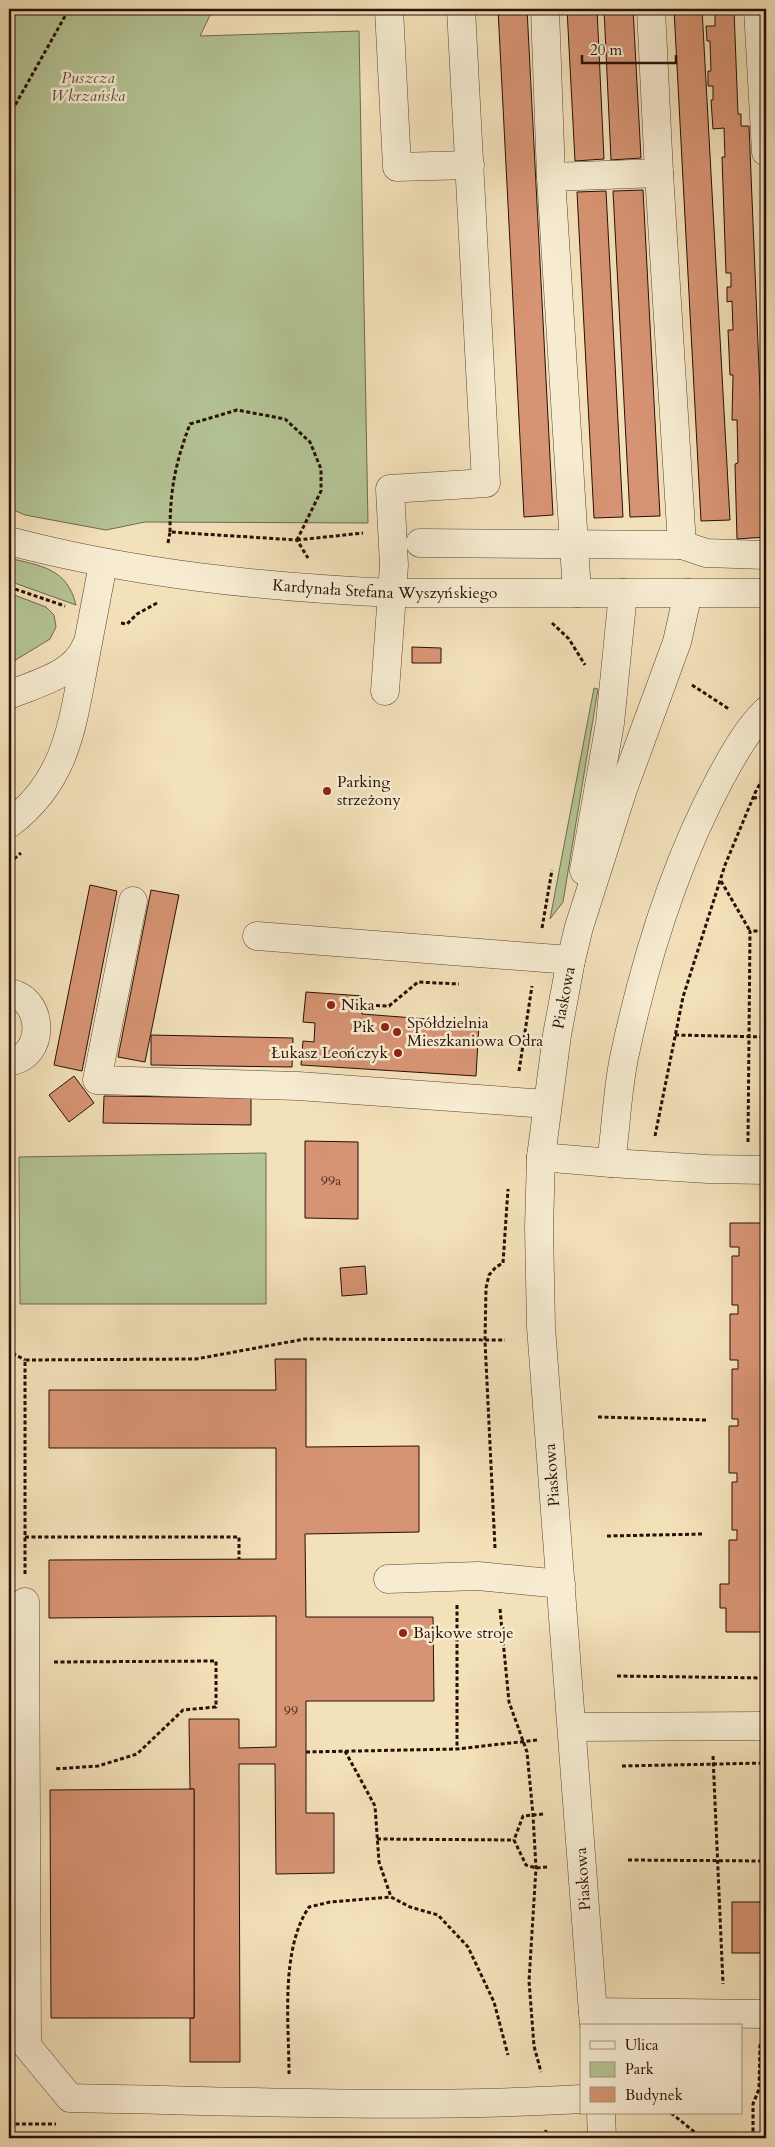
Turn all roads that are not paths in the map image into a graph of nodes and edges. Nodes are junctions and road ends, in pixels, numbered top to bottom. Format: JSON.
{"nodes":[{"id":1,"x":389,"y":9,"type":"edge"},
{"id":2,"x":461,"y":9,"type":"edge"},
{"id":3,"x":545,"y":9,"type":"edge"},
{"id":4,"x":651,"y":9,"type":"edge"},
{"id":5,"x":758,"y":9,"type":"edge"},
{"id":6,"x":766,"y":152,"type":"edge"},
{"id":7,"x":470,"y":165,"type":"junction"},
{"id":8,"x":659,"y":173,"type":"junction"},
{"id":9,"x":551,"y":177,"type":"junction"},
{"id":10,"x":9,"y":542,"type":"edge"},
{"id":11,"x":420,"y":543,"type":"dead end"},
{"id":12,"x":682,"y":544,"type":"junction"},
{"id":13,"x":574,"y":546,"type":"junction"},
{"id":14,"x":766,"y":555,"type":"edge"},
{"id":15,"x":103,"y":564,"type":"junction"},
{"id":16,"x":392,"y":593,"type":"junction"},
{"id":17,"x":577,"y":593,"type":"junction"},
{"id":18,"x":623,"y":593,"type":"junction"},
{"id":19,"x":688,"y":593,"type":"junction"},
{"id":20,"x":766,"y":593,"type":"edge"},
{"id":21,"x":89,"y":640,"type":"junction"},
{"id":22,"x":385,"y":691,"type":"dead end"},
{"id":23,"x":9,"y":695,"type":"edge"},
{"id":24,"x":759,"y":718,"type":"edge"},
{"id":25,"x":9,"y":824,"type":"edge"},
{"id":26,"x":132,"y":901,"type":"dead end"},
{"id":27,"x":579,"y":927,"type":"junction"},
{"id":28,"x":257,"y":936,"type":"dead end"},
{"id":29,"x":571,"y":960,"type":"junction"},
{"id":30,"x":9,"y":993,"type":"edge"},
{"id":31,"x":9,"y":1061,"type":"edge"},
{"id":32,"x":547,"y":1104,"type":"junction"},
{"id":33,"x":542,"y":1157,"type":"junction"},
{"id":34,"x":612,"y":1163,"type":"junction"},
{"id":35,"x":757,"y":1170,"type":"edge"},
{"id":36,"x":388,"y":1578,"type":"dead end"},
{"id":37,"x":561,"y":1584,"type":"junction"},
{"id":38,"x":25,"y":1602,"type":"road end"},
{"id":39,"x":766,"y":1726,"type":"edge"},
{"id":40,"x":572,"y":1727,"type":"junction"},
{"id":41,"x":763,"y":2014,"type":"edge"},
{"id":42,"x":594,"y":2019,"type":"edge"},
{"id":43,"x":580,"y":2099,"type":"edge"},
{"id":44,"x":600,"y":2114,"type":"edge"},
{"id":45,"x":602,"y":2138,"type":"edge"}],
"edges":[{"from":1,"to":7,"type":"street"},
{"from":2,"to":7,"type":"street"},
{"from":3,"to":9,"type":"street"},
{"from":4,"to":8,"type":"street"},
{"from":5,"to":6,"type":"street"},
{"from":7,"to":16,"type":"street"},
{"from":8,"to":9,"type":"street"},
{"from":8,"to":12,"type":"street"},
{"from":9,"to":13,"type":"street"},
{"from":10,"to":15,"type":"street","name":"Kardynała Stefana Wyszyńskiego"},
{"from":11,"to":13,"type":"street"},
{"from":12,"to":13,"type":"street"},
{"from":12,"to":14,"type":"street"},
{"from":13,"to":17,"type":"street"},
{"from":15,"to":16,"type":"street","name":"Kardynała Stefana Wyszyńskiego"},
{"from":15,"to":21,"type":"street"},
{"from":16,"to":17,"type":"street","name":"Kardynała Stefana Wyszyńskiego"},
{"from":16,"to":22,"type":"street"},
{"from":17,"to":18,"type":"street","name":"Kardynała Stefana Wyszyńskiego"},
{"from":18,"to":19,"type":"street","name":"Kardynała Stefana Wyszyńskiego"},
{"from":18,"to":27,"type":"street","name":"Piaskowa"},
{"from":19,"to":20,"type":"street","name":"Kardynała Stefana Wyszyńskiego"},
{"from":19,"to":27,"type":"street","name":"Piaskowa"},
{"from":21,"to":23,"type":"street"},
{"from":21,"to":25,"type":"street"},
{"from":24,"to":34,"type":"street"},
{"from":26,"to":32,"type":"street"},
{"from":27,"to":29,"type":"street","name":"Piaskowa"},
{"from":28,"to":29,"type":"street"},
{"from":29,"to":32,"type":"street","name":"Piaskowa"},
{"from":30,"to":31,"type":"street"},
{"from":32,"to":33,"type":"street","name":"Piaskowa"},
{"from":33,"to":34,"type":"street"},
{"from":33,"to":37,"type":"street","name":"Piaskowa"},
{"from":34,"to":35,"type":"street"},
{"from":36,"to":37,"type":"street"},
{"from":37,"to":40,"type":"street","name":"Piaskowa"},
{"from":38,"to":43,"type":"street"},
{"from":39,"to":40,"type":"street"},
{"from":40,"to":42,"type":"street","name":"Piaskowa"},
{"from":41,"to":42,"type":"street"},
{"from":44,"to":45,"type":"street"}]}
